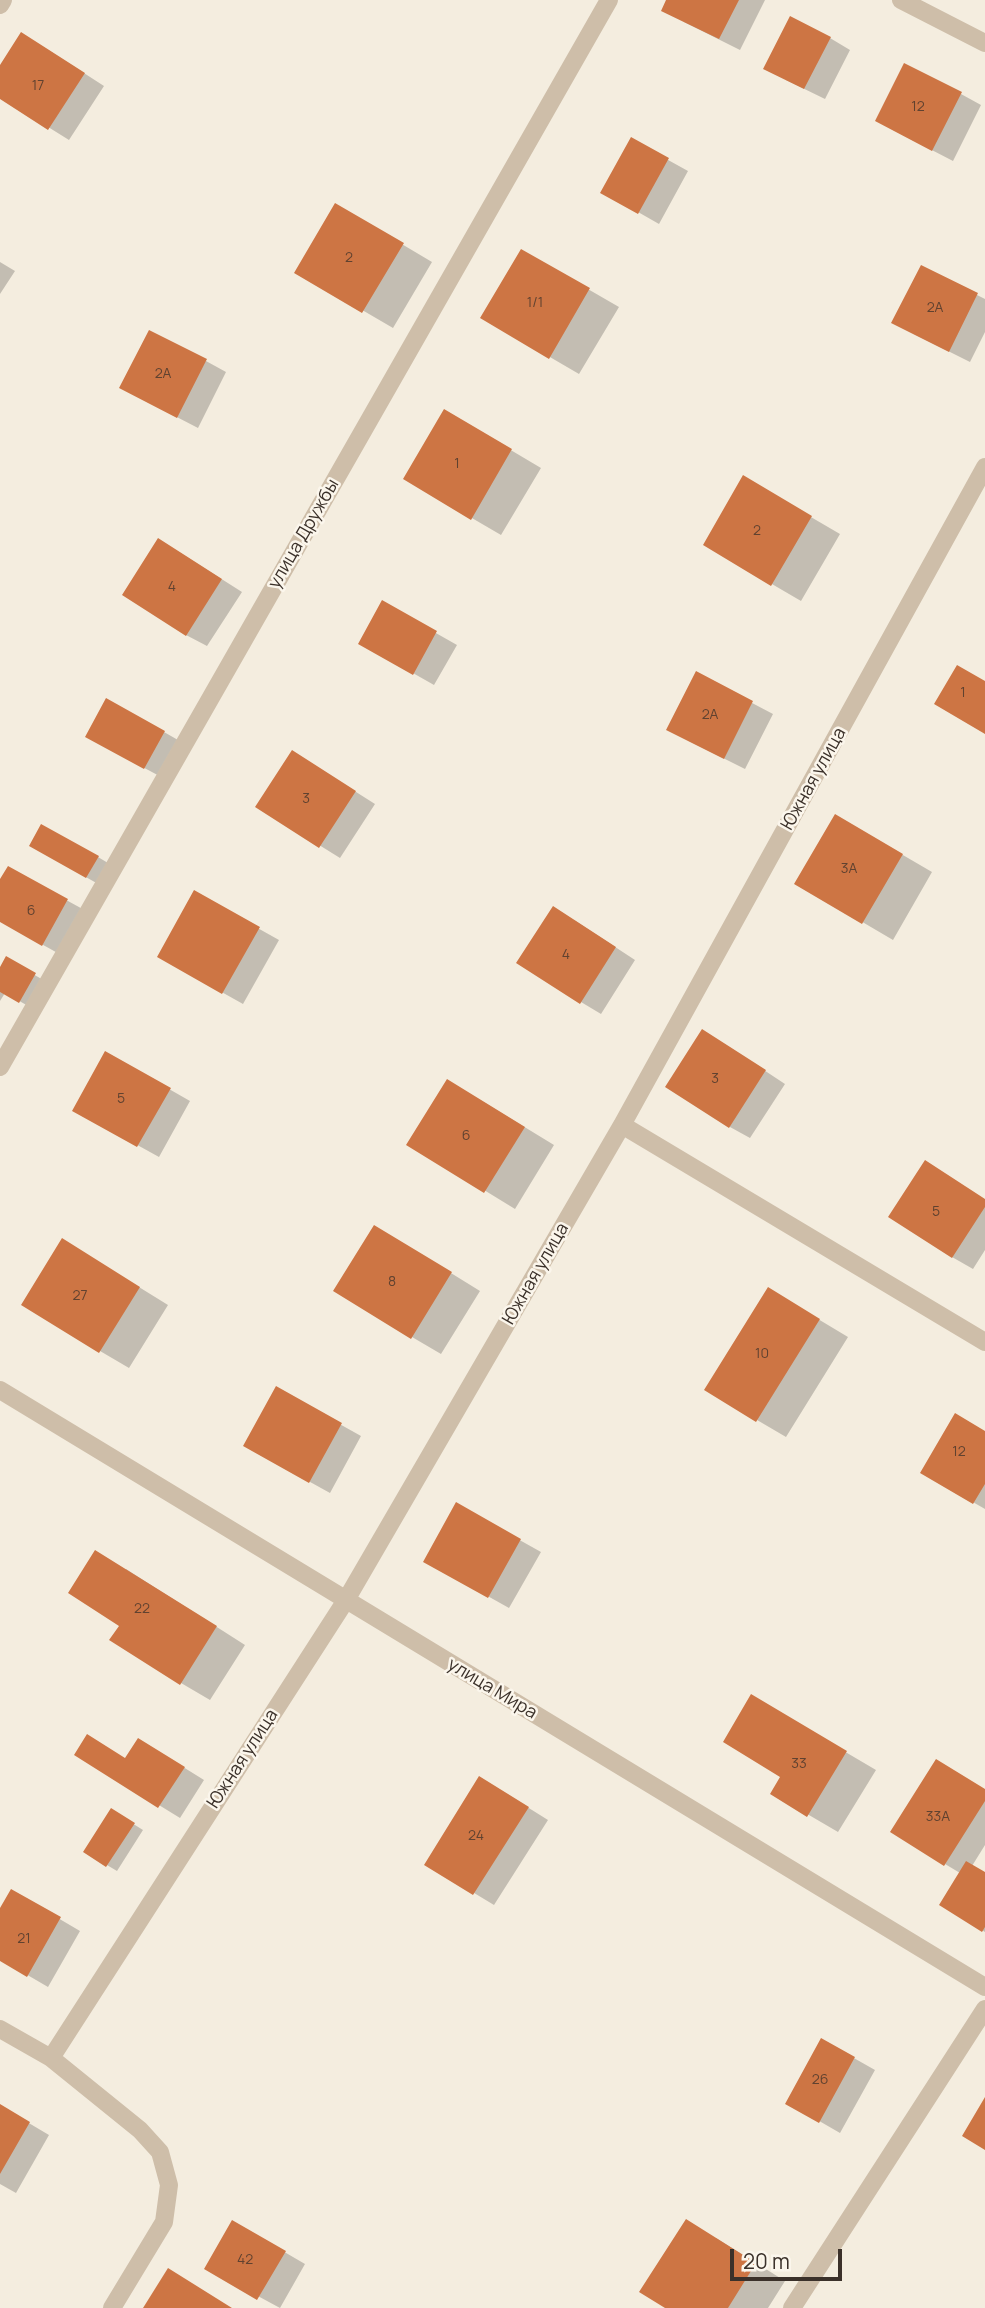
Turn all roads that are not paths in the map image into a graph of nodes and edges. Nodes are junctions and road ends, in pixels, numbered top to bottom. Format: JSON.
{"nodes":[{"id":1,"x":3,"y":0,"type":"edge"},
{"id":2,"x":609,"y":0,"type":"edge"},
{"id":3,"x":901,"y":0,"type":"edge"},
{"id":4,"x":0,"y":5,"type":"edge"},
{"id":5,"x":985,"y":43,"type":"edge"},
{"id":6,"x":985,"y":467,"type":"edge"},
{"id":7,"x":0,"y":1067,"type":"edge"},
{"id":8,"x":622,"y":1125,"type":"junction"},
{"id":9,"x":985,"y":1342,"type":"edge"},
{"id":10,"x":0,"y":1390,"type":"edge"},
{"id":11,"x":346,"y":1600,"type":"junction"},
{"id":12,"x":985,"y":1987,"type":"edge"},
{"id":13,"x":985,"y":2009,"type":"edge"},
{"id":14,"x":0,"y":2029,"type":"edge"},
{"id":15,"x":51,"y":2059,"type":"junction"},
{"id":16,"x":112,"y":2308,"type":"edge"},
{"id":17,"x":792,"y":2308,"type":"edge"}],
"edges":[{"from":1,"to":4,"type":"street"},
{"from":2,"to":7,"type":"street","name":"улица Дружбы"},
{"from":3,"to":5,"type":"street"},
{"from":6,"to":8,"type":"street","name":"Южная улица"},
{"from":8,"to":9,"type":"street"},
{"from":8,"to":11,"type":"street","name":"Южная улица"},
{"from":10,"to":11,"type":"street","name":"улица Мира"},
{"from":11,"to":12,"type":"street","name":"улица Мира"},
{"from":11,"to":15,"type":"street","name":"Южная улица"},
{"from":13,"to":17,"type":"street"},
{"from":14,"to":15,"type":"street"},
{"from":15,"to":16,"type":"street"}]}
